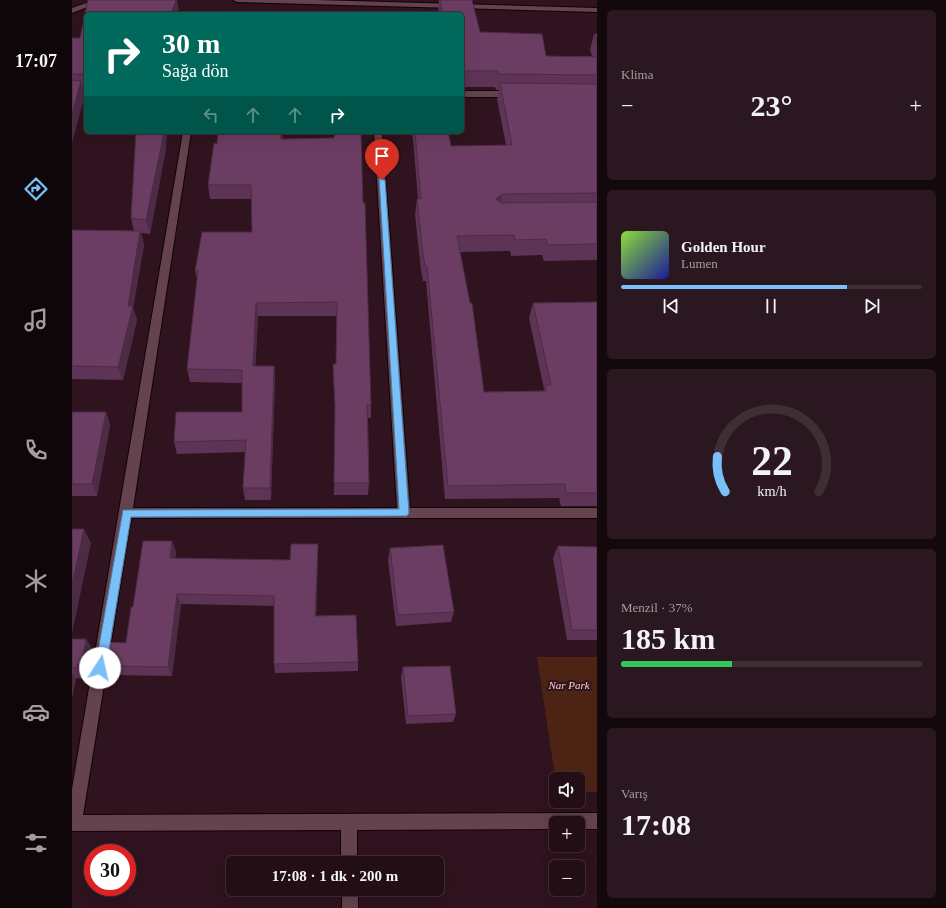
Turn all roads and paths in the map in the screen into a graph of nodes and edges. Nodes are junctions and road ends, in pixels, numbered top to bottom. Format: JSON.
{"nodes":[{"id":1,"x":102,"y":0,"type":"edge"},
{"id":2,"x":238,"y":0,"type":"edge"},
{"id":3,"x":597,"y":10,"type":"edge"},
{"id":4,"x":72,"y":11,"type":"edge"},
{"id":5,"x":72,"y":91,"type":"edge"},
{"id":6,"x":84,"y":91,"type":"edge"},
{"id":7,"x":464,"y":94,"type":"edge"},
{"id":8,"x":526,"y":94,"type":"edge"},
{"id":9,"x":187,"y":134,"type":"edge"},
{"id":10,"x":378,"y":134,"type":"edge"},
{"id":11,"x":597,"y":512,"type":"edge"},
{"id":12,"x":126,"y":513,"type":"junction"},
{"id":13,"x":404,"y":513,"type":"junction"},
{"id":14,"x":597,"y":821,"type":"edge"},
{"id":15,"x":73,"y":823,"type":"edge"},
{"id":16,"x":349,"y":823,"type":"junction"},
{"id":17,"x":350,"y":856,"type":"edge"},
{"id":18,"x":350,"y":896,"type":"edge"},
{"id":19,"x":350,"y":908,"type":"edge"}],
"edges":[{"from":1,"to":4,"type":"street"},
{"from":2,"to":3,"type":"street"},
{"from":5,"to":6,"type":"street"},
{"from":7,"to":8,"type":"street"},
{"from":9,"to":12,"type":"street"},
{"from":10,"to":13,"type":"street"},
{"from":11,"to":13,"type":"street"},
{"from":12,"to":13,"type":"street"},
{"from":12,"to":15,"type":"street"},
{"from":14,"to":16,"type":"street"},
{"from":15,"to":16,"type":"street"},
{"from":16,"to":17,"type":"street"},
{"from":18,"to":19,"type":"street"}]}
